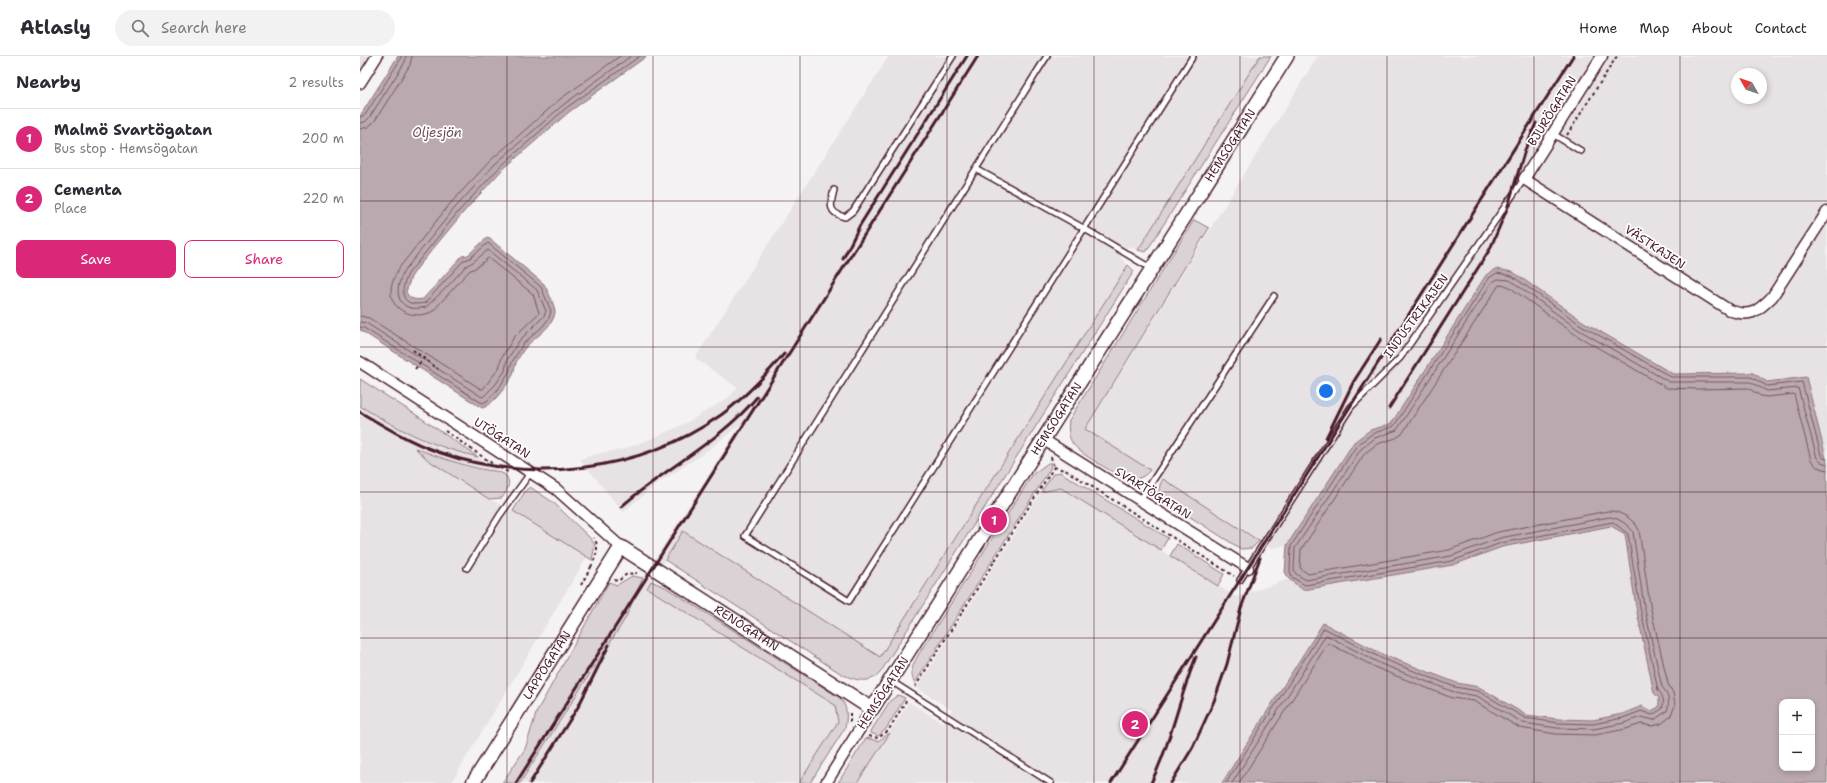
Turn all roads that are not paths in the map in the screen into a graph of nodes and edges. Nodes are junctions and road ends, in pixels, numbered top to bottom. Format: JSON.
{"nodes":[{"id":1,"x":377,"y":56,"type":"edge"},
{"id":2,"x":953,"y":56,"type":"edge"},
{"id":3,"x":1047,"y":56,"type":"edge"},
{"id":4,"x":1193,"y":56,"type":"edge"},
{"id":5,"x":1287,"y":56,"type":"edge"},
{"id":6,"x":1602,"y":56,"type":"edge"},
{"id":7,"x":360,"y":82,"type":"edge"},
{"id":8,"x":1552,"y":134,"type":"junction"},
{"id":9,"x":1581,"y":151,"type":"dead end"},
{"id":10,"x":976,"y":169,"type":"junction"},
{"id":11,"x":1524,"y":179,"type":"junction"},
{"id":12,"x":834,"y":190,"type":"dead end"},
{"id":13,"x":1827,"y":212,"type":"edge"},
{"id":14,"x":1084,"y":229,"type":"junction"},
{"id":15,"x":1152,"y":269,"type":"junction"},
{"id":16,"x":1274,"y":296,"type":"dead end"},
{"id":17,"x":360,"y":362,"type":"edge"},
{"id":18,"x":1044,"y":440,"type":"junction"},
{"id":19,"x":528,"y":476,"type":"junction"},
{"id":20,"x":1140,"y":500,"type":"junction"},
{"id":21,"x":621,"y":547,"type":"junction"},
{"id":22,"x":467,"y":568,"type":"dead end"},
{"id":23,"x":1248,"y":568,"type":"junction"},
{"id":24,"x":1240,"y":580,"type":"road end"},
{"id":25,"x":891,"y":681,"type":"junction"},
{"id":26,"x":872,"y":709,"type":"junction"},
{"id":27,"x":473,"y":783,"type":"edge"},
{"id":28,"x":826,"y":783,"type":"edge"},
{"id":29,"x":1051,"y":783,"type":"edge"}],
"edges":[{"from":1,"to":7,"type":"street"},
{"from":2,"to":12,"type":"lane"},
{"from":3,"to":10,"type":"lane"},
{"from":4,"to":14,"type":"lane"},
{"from":5,"to":15,"type":"street","name":"HEMSÖGATAN"},
{"from":6,"to":8,"type":"street","name":"BJURÖGATAN"},
{"from":8,"to":9,"type":"lane"},
{"from":8,"to":11,"type":"street","name":"BJURÖGATAN"},
{"from":10,"to":14,"type":"lane"},
{"from":10,"to":14,"type":"lane"},
{"from":11,"to":13,"type":"street","name":"VÄSTKAJEN"},
{"from":11,"to":23,"type":"lane","name":"INDUSTRIKAJEN"},
{"from":14,"to":15,"type":"lane"},
{"from":15,"to":18,"type":"street","name":"HEMSÖGATAN"},
{"from":16,"to":20,"type":"lane"},
{"from":17,"to":19,"type":"street","name":"UTÖGATAN"},
{"from":18,"to":20,"type":"street","name":"SVARTÖGATAN"},
{"from":18,"to":25,"type":"street","name":"HEMSÖGATAN"},
{"from":19,"to":21,"type":"street","name":"UTÖGATAN"},
{"from":19,"to":22,"type":"lane"},
{"from":20,"to":23,"type":"street","name":"SVARTÖGATAN"},
{"from":21,"to":26,"type":"street","name":"RENÖGATAN"},
{"from":21,"to":27,"type":"street","name":"LAPPÖGATAN"},
{"from":23,"to":24,"type":"lane","name":"INDUSTRIKAJEN"},
{"from":25,"to":26,"type":"street","name":"HEMSÖGATAN"},
{"from":25,"to":29,"type":"lane"},
{"from":26,"to":28,"type":"street","name":"HEMSÖGATAN"}]}
